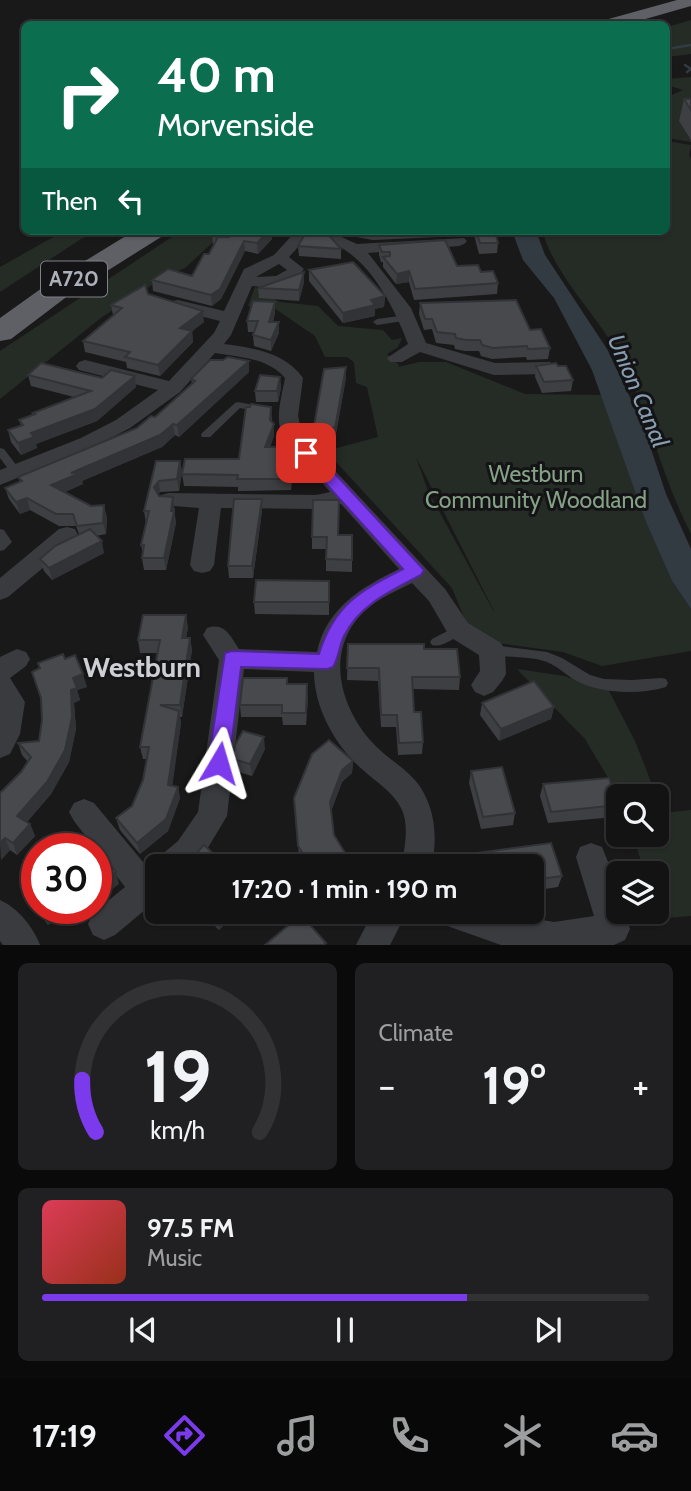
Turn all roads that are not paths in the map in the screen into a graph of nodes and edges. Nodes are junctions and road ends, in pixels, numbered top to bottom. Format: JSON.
{"nodes":[{"id":1,"x":667,"y":0,"type":"edge"},
{"id":2,"x":691,"y":1,"type":"edge"},
{"id":3,"x":691,"y":10,"type":"edge"},
{"id":4,"x":610,"y":21,"type":"edge"},
{"id":5,"x":621,"y":21,"type":"edge"},
{"id":6,"x":649,"y":21,"type":"edge"},
{"id":7,"x":657,"y":21,"type":"edge"},
{"id":8,"x":117,"y":235,"type":"edge"},
{"id":9,"x":146,"y":235,"type":"edge"},
{"id":10,"x":300,"y":235,"type":"edge"},
{"id":11,"x":324,"y":235,"type":"edge"},
{"id":12,"x":459,"y":242,"type":"dead end"},
{"id":13,"x":355,"y":249,"type":"junction"},
{"id":14,"x":156,"y":298,"type":"edge"},
{"id":15,"x":424,"y":306,"type":"edge"},
{"id":16,"x":0,"y":309,"type":"edge"},
{"id":17,"x":405,"y":313,"type":"junction"},
{"id":18,"x":230,"y":318,"type":"junction"},
{"id":19,"x":377,"y":322,"type":"dead end"},
{"id":20,"x":0,"y":332,"type":"edge"},
{"id":21,"x":418,"y":346,"type":"junction"},
{"id":22,"x":211,"y":347,"type":"junction"},
{"id":23,"x":396,"y":358,"type":"dead end"},
{"id":24,"x":85,"y":366,"type":"dead end"},
{"id":25,"x":550,"y":368,"type":"edge"},
{"id":26,"x":173,"y":388,"type":"junction"},
{"id":27,"x":260,"y":409,"type":"joint"},
{"id":28,"x":288,"y":412,"type":"junction"},
{"id":29,"x":206,"y":435,"type":"dead end"},
{"id":30,"x":0,"y":451,"type":"edge"},
{"id":31,"x":8,"y":475,"type":"edge"},
{"id":32,"x":346,"y":495,"type":"junction"},
{"id":33,"x":169,"y":500,"type":"edge"},
{"id":34,"x":211,"y":501,"type":"junction"},
{"id":35,"x":0,"y":533,"type":"edge"},
{"id":36,"x":67,"y":535,"type":"dead end"},
{"id":37,"x":0,"y":547,"type":"edge"},
{"id":38,"x":202,"y":565,"type":"dead end"},
{"id":39,"x":415,"y":570,"type":"junction"},
{"id":40,"x":0,"y":591,"type":"edge"},
{"id":41,"x":459,"y":630,"type":"junction"},
{"id":42,"x":216,"y":635,"type":"dead end"},
{"id":43,"x":436,"y":642,"type":"dead end"},
{"id":44,"x":492,"y":650,"type":"junction"},
{"id":45,"x":232,"y":659,"type":"junction"},
{"id":46,"x":327,"y":662,"type":"junction"},
{"id":47,"x":661,"y":683,"type":"dead end"},
{"id":48,"x":0,"y":684,"type":"edge"},
{"id":49,"x":484,"y":685,"type":"dead end"},
{"id":50,"x":0,"y":746,"type":"edge"},
{"id":51,"x":84,"y":813,"type":"dead end"},
{"id":52,"x":186,"y":854,"type":"edge"},
{"id":53,"x":418,"y":854,"type":"edge"},
{"id":54,"x":591,"y":857,"type":"dead end"},
{"id":55,"x":145,"y":877,"type":"edge"},
{"id":56,"x":145,"y":890,"type":"edge"},
{"id":57,"x":0,"y":916,"type":"edge"},
{"id":58,"x":112,"y":917,"type":"edge"},
{"id":59,"x":384,"y":924,"type":"edge"},
{"id":60,"x":486,"y":924,"type":"edge"},
{"id":61,"x":617,"y":937,"type":"edge"},
{"id":62,"x":24,"y":945,"type":"edge"},
{"id":63,"x":372,"y":945,"type":"edge"}],
"edges":[{"from":1,"to":4,"type":"highway"},
{"from":2,"to":5,"type":"highway"},
{"from":3,"to":6,"type":"highway"},
{"from":3,"to":7,"type":"highway"},
{"from":8,"to":16,"type":"highway","number":"A720"},
{"from":9,"to":20,"type":"highway","number":"A720"},
{"from":10,"to":18,"type":"street"},
{"from":11,"to":13,"type":"street"},
{"from":12,"to":13,"type":"street"},
{"from":13,"to":17,"type":"street"},
{"from":14,"to":18,"type":"street"},
{"from":15,"to":17,"type":"street"},
{"from":17,"to":19,"type":"lane"},
{"from":17,"to":21,"type":"street"},
{"from":18,"to":22,"type":"street"},
{"from":21,"to":23,"type":"street"},
{"from":21,"to":25,"type":"street"},
{"from":22,"to":26,"type":"street"},
{"from":22,"to":28,"type":"street"},
{"from":24,"to":26,"type":"street"},
{"from":26,"to":31,"type":"street"},
{"from":27,"to":28,"type":"street"},
{"from":27,"to":29,"type":"lane"},
{"from":28,"to":32,"type":"street"},
{"from":30,"to":31,"type":"lane"},
{"from":32,"to":34,"type":"street"},
{"from":32,"to":39,"type":"street"},
{"from":33,"to":34,"type":"street"},
{"from":34,"to":38,"type":"street"},
{"from":35,"to":37,"type":"lane"},
{"from":36,"to":40,"type":"street"},
{"from":39,"to":41,"type":"street"},
{"from":39,"to":46,"type":"street"},
{"from":41,"to":43,"type":"lane"},
{"from":41,"to":44,"type":"street"},
{"from":42,"to":45,"type":"street"},
{"from":44,"to":47,"type":"lane"},
{"from":44,"to":49,"type":"street"},
{"from":45,"to":46,"type":"street"},
{"from":45,"to":52,"type":"street"},
{"from":46,"to":53,"type":"street"},
{"from":48,"to":50,"type":"street"},
{"from":51,"to":55,"type":"street"},
{"from":54,"to":61,"type":"street"},
{"from":56,"to":58,"type":"street"},
{"from":57,"to":62,"type":"street"},
{"from":59,"to":63,"type":"street"},
{"from":60,"to":61,"type":"street"}]}
